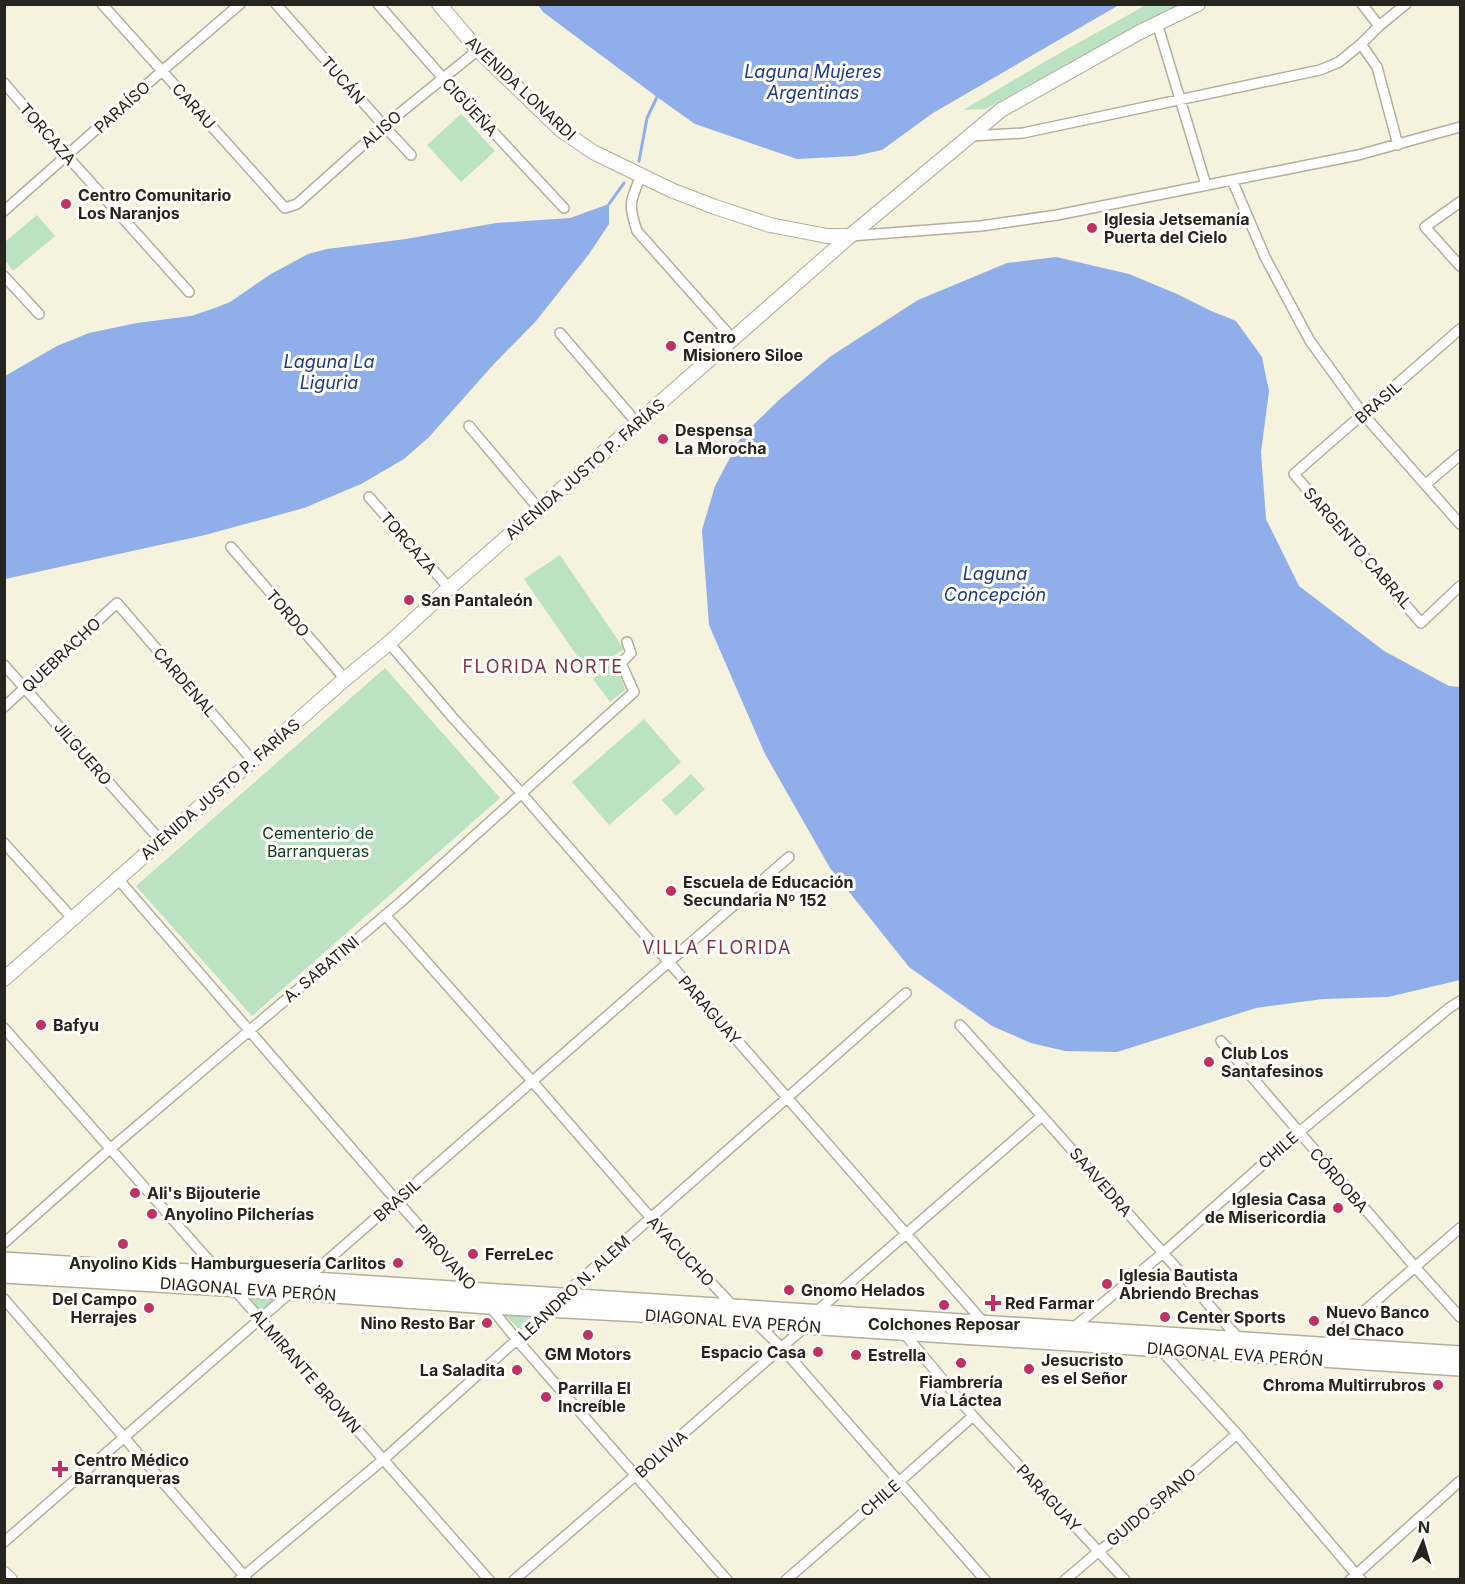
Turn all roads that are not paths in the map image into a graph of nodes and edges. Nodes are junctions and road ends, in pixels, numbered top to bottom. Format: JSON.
{"nodes":[{"id":1,"x":102,"y":4,"type":"edge"},
{"id":2,"x":240,"y":4,"type":"edge"},
{"id":3,"x":276,"y":4,"type":"edge"},
{"id":4,"x":378,"y":4,"type":"edge"},
{"id":5,"x":439,"y":4,"type":"edge"},
{"id":6,"x":1198,"y":4,"type":"edge"},
{"id":7,"x":1362,"y":4,"type":"edge"},
{"id":8,"x":1406,"y":4,"type":"edge"},
{"id":9,"x":1158,"y":23,"type":"junction"},
{"id":10,"x":1379,"y":26,"type":"junction"},
{"id":11,"x":1361,"y":44,"type":"junction"},
{"id":12,"x":478,"y":50,"type":"junction"},
{"id":13,"x":162,"y":71,"type":"junction"},
{"id":14,"x":442,"y":78,"type":"junction"},
{"id":15,"x":4,"y":83,"type":"edge"},
{"id":16,"x":1180,"y":100,"type":"junction"},
{"id":17,"x":384,"y":126,"type":"junction"},
{"id":18,"x":1461,"y":127,"type":"edge"},
{"id":19,"x":970,"y":136,"type":"junction"},
{"id":20,"x":1398,"y":145,"type":"junction"},
{"id":21,"x":411,"y":155,"type":"dead end"},
{"id":22,"x":67,"y":156,"type":"junction"},
{"id":23,"x":641,"y":176,"type":"junction"},
{"id":24,"x":1232,"y":180,"type":"junction"},
{"id":25,"x":1206,"y":184,"type":"junction"},
{"id":26,"x":1461,"y":202,"type":"edge"},
{"id":27,"x":285,"y":208,"type":"joint"},
{"id":28,"x":564,"y":208,"type":"dead end"},
{"id":29,"x":4,"y":211,"type":"edge"},
{"id":30,"x":850,"y":236,"type":"junction"},
{"id":31,"x":1461,"y":266,"type":"edge"},
{"id":32,"x":4,"y":276,"type":"edge"},
{"id":33,"x":189,"y":292,"type":"dead end"},
{"id":34,"x":39,"y":314,"type":"dead end"},
{"id":35,"x":1461,"y":329,"type":"edge"},
{"id":36,"x":560,"y":333,"type":"dead end"},
{"id":37,"x":733,"y":339,"type":"junction"},
{"id":38,"x":1364,"y":414,"type":"junction"},
{"id":39,"x":637,"y":423,"type":"junction"},
{"id":40,"x":469,"y":426,"type":"dead end"},
{"id":41,"x":1461,"y":455,"type":"edge"},
{"id":42,"x":1294,"y":474,"type":"joint"},
{"id":43,"x":1426,"y":484,"type":"junction"},
{"id":44,"x":369,"y":497,"type":"dead end"},
{"id":45,"x":539,"y":509,"type":"junction"},
{"id":46,"x":1461,"y":524,"type":"edge"},
{"id":47,"x":231,"y":547,"type":"dead end"},
{"id":48,"x":1461,"y":586,"type":"edge"},
{"id":49,"x":449,"y":588,"type":"junction"},
{"id":50,"x":117,"y":603,"type":"joint"},
{"id":51,"x":627,"y":642,"type":"dead end"},
{"id":52,"x":389,"y":643,"type":"junction"},
{"id":53,"x":4,"y":665,"type":"edge"},
{"id":54,"x":345,"y":679,"type":"junction"},
{"id":55,"x":26,"y":687,"type":"junction"},
{"id":56,"x":4,"y":707,"type":"edge"},
{"id":57,"x":253,"y":761,"type":"junction"},
{"id":58,"x":521,"y":793,"type":"junction"},
{"id":59,"x":161,"y":842,"type":"junction"},
{"id":60,"x":4,"y":843,"type":"edge"},
{"id":61,"x":789,"y":857,"type":"dead end"},
{"id":62,"x":118,"y":879,"type":"junction"},
{"id":63,"x":385,"y":915,"type":"junction"},
{"id":64,"x":72,"y":919,"type":"junction"},
{"id":65,"x":669,"y":962,"type":"junction"},
{"id":66,"x":4,"y":979,"type":"edge"},
{"id":67,"x":906,"y":993,"type":"dead end"},
{"id":68,"x":1461,"y":1002,"type":"edge"},
{"id":69,"x":960,"y":1025,"type":"dead end"},
{"id":70,"x":4,"y":1028,"type":"edge"},
{"id":71,"x":249,"y":1031,"type":"junction"},
{"id":72,"x":1221,"y":1041,"type":"dead end"},
{"id":73,"x":532,"y":1081,"type":"junction"},
{"id":74,"x":787,"y":1097,"type":"junction"},
{"id":75,"x":1042,"y":1116,"type":"junction"},
{"id":76,"x":1298,"y":1133,"type":"junction"},
{"id":77,"x":110,"y":1149,"type":"junction"},
{"id":78,"x":396,"y":1200,"type":"junction"},
{"id":79,"x":650,"y":1218,"type":"junction"},
{"id":80,"x":1461,"y":1228,"type":"edge"},
{"id":81,"x":906,"y":1233,"type":"junction"},
{"id":82,"x":4,"y":1243,"type":"edge"},
{"id":83,"x":1163,"y":1253,"type":"junction"},
{"id":84,"x":4,"y":1260,"type":"edge"},
{"id":85,"x":1415,"y":1268,"type":"junction"},
{"id":86,"x":4,"y":1275,"type":"edge"},
{"id":87,"x":221,"y":1275,"type":"junction"},
{"id":88,"x":305,"y":1280,"type":"junction"},
{"id":89,"x":232,"y":1288,"type":"junction"},
{"id":90,"x":476,"y":1291,"type":"junction"},
{"id":91,"x":292,"y":1292,"type":"junction"},
{"id":92,"x":562,"y":1296,"type":"junction"},
{"id":93,"x":4,"y":1299,"type":"edge"},
{"id":94,"x":489,"y":1306,"type":"junction"},
{"id":95,"x":734,"y":1307,"type":"junction"},
{"id":96,"x":551,"y":1310,"type":"junction"},
{"id":97,"x":816,"y":1312,"type":"junction"},
{"id":98,"x":1461,"y":1317,"type":"edge"},
{"id":99,"x":260,"y":1319,"type":"junction"},
{"id":100,"x":754,"y":1320,"type":"junction"},
{"id":101,"x":984,"y":1323,"type":"junction"},
{"id":102,"x":806,"y":1326,"type":"junction"},
{"id":103,"x":1073,"y":1328,"type":"junction"},
{"id":104,"x":903,"y":1332,"type":"junction"},
{"id":105,"x":517,"y":1340,"type":"junction"},
{"id":106,"x":1240,"y":1340,"type":"junction"},
{"id":107,"x":1325,"y":1345,"type":"junction"},
{"id":108,"x":782,"y":1348,"type":"junction"},
{"id":109,"x":1160,"y":1349,"type":"junction"},
{"id":110,"x":1461,"y":1354,"type":"edge"},
{"id":111,"x":1461,"y":1368,"type":"edge"},
{"id":112,"x":973,"y":1416,"type":"junction"},
{"id":113,"x":1237,"y":1434,"type":"junction"},
{"id":114,"x":124,"y":1438,"type":"junction"},
{"id":115,"x":384,"y":1460,"type":"junction"},
{"id":116,"x":636,"y":1475,"type":"junction"},
{"id":117,"x":1461,"y":1480,"type":"edge"},
{"id":118,"x":900,"y":1481,"type":"junction"},
{"id":119,"x":4,"y":1542,"type":"edge"},
{"id":120,"x":1099,"y":1551,"type":"junction"},
{"id":121,"x":4,"y":1574,"type":"edge"},
{"id":122,"x":244,"y":1578,"type":"edge"},
{"id":123,"x":1355,"y":1578,"type":"edge"},
{"id":124,"x":9,"y":1580,"type":"edge"},
{"id":125,"x":489,"y":1580,"type":"edge"},
{"id":126,"x":514,"y":1580,"type":"edge"},
{"id":127,"x":727,"y":1580,"type":"edge"},
{"id":128,"x":786,"y":1580,"type":"edge"},
{"id":129,"x":985,"y":1580,"type":"edge"},
{"id":130,"x":1065,"y":1580,"type":"edge"},
{"id":131,"x":1125,"y":1580,"type":"edge"}],
"edges":[{"from":1,"to":13,"type":"street","name":"CARAU"},
{"from":2,"to":13,"type":"street","name":"PARAÍSO"},
{"from":3,"to":17,"type":"street","name":"TUCÁN"},
{"from":4,"to":14,"type":"street","name":"CIGÜEÑA"},
{"from":5,"to":12,"type":"street","name":"AVENIDA LONARDI"},
{"from":6,"to":9,"type":"street","name":"AVENIDA JUSTO P. FARÍAS"},
{"from":7,"to":10,"type":"street"},
{"from":8,"to":10,"type":"street"},
{"from":9,"to":16,"type":"street"},
{"from":9,"to":19,"type":"street","name":"AVENIDA JUSTO P. FARÍAS"},
{"from":10,"to":11,"type":"street"},
{"from":11,"to":16,"type":"street"},
{"from":11,"to":20,"type":"street"},
{"from":12,"to":14,"type":"street","name":"ALISO"},
{"from":12,"to":23,"type":"street","name":"AVENIDA LONARDI"},
{"from":13,"to":22,"type":"street","name":"PARAÍSO"},
{"from":13,"to":27,"type":"street","name":"CARAU"},
{"from":14,"to":17,"type":"street","name":"ALISO"},
{"from":14,"to":28,"type":"street","name":"CIGÜEÑA"},
{"from":15,"to":22,"type":"street","name":"TORCAZA"},
{"from":16,"to":19,"type":"street"},
{"from":16,"to":25,"type":"street"},
{"from":17,"to":21,"type":"street","name":"TUCÁN"},
{"from":17,"to":27,"type":"street","name":"ALISO"},
{"from":18,"to":20,"type":"street"},
{"from":19,"to":30,"type":"street","name":"AVENIDA JUSTO P. FARÍAS"},
{"from":20,"to":24,"type":"street"},
{"from":22,"to":29,"type":"street","name":"PARAÍSO"},
{"from":22,"to":33,"type":"street","name":"TORCAZA"},
{"from":23,"to":30,"type":"street","name":"AVENIDA LONARDI"},
{"from":23,"to":37,"type":"street"},
{"from":24,"to":25,"type":"street"},
{"from":24,"to":38,"type":"street"},
{"from":25,"to":30,"type":"street"},
{"from":26,"to":31,"type":"street"},
{"from":30,"to":37,"type":"street","name":"AVENIDA JUSTO P. FARÍAS"},
{"from":32,"to":34,"type":"street"},
{"from":35,"to":38,"type":"street","name":"BRASIL"},
{"from":36,"to":39,"type":"street"},
{"from":37,"to":39,"type":"street","name":"AVENIDA JUSTO P. FARÍAS"},
{"from":38,"to":42,"type":"street","name":"BRASIL"},
{"from":38,"to":43,"type":"street"},
{"from":39,"to":45,"type":"street","name":"AVENIDA JUSTO P. FARÍAS"},
{"from":40,"to":45,"type":"street"},
{"from":41,"to":43,"type":"street"},
{"from":42,"to":48,"type":"street","name":"SARGENTO CABRAL"},
{"from":43,"to":46,"type":"street"},
{"from":44,"to":49,"type":"street","name":"TORCAZA"},
{"from":45,"to":49,"type":"street","name":"AVENIDA JUSTO P. FARÍAS"},
{"from":47,"to":54,"type":"street","name":"TORDO"},
{"from":49,"to":52,"type":"street","name":"AVENIDA JUSTO P. FARÍAS"},
{"from":50,"to":55,"type":"street","name":"QUEBRACHO"},
{"from":50,"to":57,"type":"street","name":"CARDENAL"},
{"from":51,"to":58,"type":"street","name":"A. SABATINI"},
{"from":52,"to":54,"type":"street","name":"AVENIDA JUSTO P. FARÍAS"},
{"from":52,"to":58,"type":"street","name":"PARAGUAY"},
{"from":53,"to":55,"type":"street","name":"JILGUERO"},
{"from":54,"to":57,"type":"street","name":"AVENIDA JUSTO P. FARÍAS"},
{"from":55,"to":56,"type":"street","name":"QUEBRACHO"},
{"from":55,"to":59,"type":"street","name":"JILGUERO"},
{"from":57,"to":59,"type":"street","name":"AVENIDA JUSTO P. FARÍAS"},
{"from":58,"to":63,"type":"street","name":"A. SABATINI"},
{"from":58,"to":65,"type":"street","name":"PARAGUAY"},
{"from":59,"to":62,"type":"street","name":"AVENIDA JUSTO P. FARÍAS"},
{"from":60,"to":64,"type":"street"},
{"from":61,"to":65,"type":"street","name":"BRASIL"},
{"from":62,"to":64,"type":"street","name":"AVENIDA JUSTO P. FARÍAS"},
{"from":62,"to":71,"type":"street","name":"PIROVANO"},
{"from":63,"to":71,"type":"street","name":"A. SABATINI"},
{"from":63,"to":73,"type":"street","name":"AYACUCHO"},
{"from":64,"to":66,"type":"street","name":"AVENIDA JUSTO P. FARÍAS"},
{"from":65,"to":73,"type":"street","name":"BRASIL"},
{"from":65,"to":74,"type":"street","name":"PARAGUAY"},
{"from":67,"to":74,"type":"street","name":"LEANDRO N. ALEM"},
{"from":68,"to":76,"type":"street","name":"CHILE"},
{"from":69,"to":75,"type":"street","name":"SAAVEDRA"},
{"from":70,"to":77,"type":"street","name":"ALMIRANTE BROWN"},
{"from":71,"to":77,"type":"street","name":"A. SABATINI"},
{"from":71,"to":78,"type":"street","name":"PIROVANO"},
{"from":72,"to":76,"type":"street","name":"CÓRDOBA"},
{"from":73,"to":78,"type":"street","name":"BRASIL"},
{"from":73,"to":79,"type":"street","name":"AYACUCHO"},
{"from":74,"to":79,"type":"street","name":"LEANDRO N. ALEM"},
{"from":74,"to":81,"type":"street","name":"PARAGUAY"},
{"from":75,"to":81,"type":"street"},
{"from":75,"to":83,"type":"street","name":"SAAVEDRA"},
{"from":76,"to":83,"type":"street","name":"CHILE"},
{"from":76,"to":85,"type":"street","name":"CÓRDOBA"},
{"from":77,"to":82,"type":"street","name":"A. SABATINI"},
{"from":77,"to":87,"type":"street","name":"ALMIRANTE BROWN"},
{"from":78,"to":88,"type":"street","name":"BRASIL"},
{"from":78,"to":90,"type":"street","name":"PIROVANO"},
{"from":79,"to":92,"type":"street","name":"LEANDRO N. ALEM"},
{"from":79,"to":95,"type":"street","name":"AYACUCHO"},
{"from":80,"to":85,"type":"street"},
{"from":81,"to":97,"type":"street"},
{"from":81,"to":101,"type":"street","name":"PARAGUAY"},
{"from":83,"to":103,"type":"street","name":"CHILE"},
{"from":83,"to":106,"type":"street","name":"SAAVEDRA"},
{"from":84,"to":87,"type":"main road","name":"DIAGONAL EVA PERÓN"},
{"from":85,"to":98,"type":"street","name":"CÓRDOBA"},
{"from":85,"to":107,"type":"street"},
{"from":86,"to":89,"type":"main road","name":"DIAGONAL EVA PERÓN"},
{"from":87,"to":88,"type":"main road","name":"DIAGONAL EVA PERÓN"},
{"from":87,"to":89,"type":"street","name":"ALMIRANTE BROWN"},
{"from":88,"to":90,"type":"main road","name":"DIAGONAL EVA PERÓN"},
{"from":88,"to":91,"type":"street","name":"BRASIL"},
{"from":89,"to":91,"type":"main road","name":"DIAGONAL EVA PERÓN"},
{"from":89,"to":99,"type":"street","name":"ALMIRANTE BROWN"},
{"from":90,"to":92,"type":"main road","name":"DIAGONAL EVA PERÓN"},
{"from":90,"to":94,"type":"street","name":"PIROVANO"},
{"from":91,"to":94,"type":"main road","name":"DIAGONAL EVA PERÓN"},
{"from":91,"to":99,"type":"street","name":"BRASIL"},
{"from":92,"to":95,"type":"main road","name":"DIAGONAL EVA PERÓN"},
{"from":92,"to":96,"type":"street","name":"LEANDRO N. ALEM"},
{"from":93,"to":114,"type":"street"},
{"from":94,"to":96,"type":"main road","name":"DIAGONAL EVA PERÓN"},
{"from":94,"to":105,"type":"street","name":"PIROVANO"},
{"from":95,"to":97,"type":"main road","name":"DIAGONAL EVA PERÓN"},
{"from":95,"to":100,"type":"street","name":"AYACUCHO"},
{"from":96,"to":100,"type":"main road","name":"DIAGONAL EVA PERÓN"},
{"from":96,"to":105,"type":"street","name":"LEANDRO N. ALEM"},
{"from":97,"to":101,"type":"main road","name":"DIAGONAL EVA PERÓN"},
{"from":99,"to":114,"type":"street","name":"BRASIL"},
{"from":99,"to":115,"type":"street","name":"ALMIRANTE BROWN"},
{"from":100,"to":102,"type":"main road","name":"DIAGONAL EVA PERÓN"},
{"from":100,"to":108,"type":"street","name":"AYACUCHO"},
{"from":101,"to":103,"type":"main road","name":"DIAGONAL EVA PERÓN"},
{"from":102,"to":104,"type":"main road","name":"DIAGONAL EVA PERÓN"},
{"from":102,"to":108,"type":"street","name":"BOLIVIA"},
{"from":103,"to":106,"type":"main road","name":"DIAGONAL EVA PERÓN"},
{"from":104,"to":109,"type":"main road","name":"DIAGONAL EVA PERÓN"},
{"from":104,"to":112,"type":"street","name":"PARAGUAY"},
{"from":105,"to":115,"type":"street","name":"LEANDRO N. ALEM"},
{"from":105,"to":116,"type":"street","name":"PIROVANO"},
{"from":106,"to":107,"type":"main road","name":"DIAGONAL EVA PERÓN"},
{"from":107,"to":110,"type":"main road","name":"DIAGONAL EVA PERÓN"},
{"from":108,"to":116,"type":"street","name":"BOLIVIA"},
{"from":108,"to":118,"type":"street","name":"AYACUCHO"},
{"from":109,"to":111,"type":"main road","name":"DIAGONAL EVA PERÓN"},
{"from":109,"to":113,"type":"street"},
{"from":112,"to":118,"type":"street","name":"CHILE"},
{"from":112,"to":120,"type":"street","name":"PARAGUAY"},
{"from":113,"to":120,"type":"street","name":"GUIDO SPANO"},
{"from":113,"to":123,"type":"street"},
{"from":114,"to":119,"type":"street","name":"BRASIL"},
{"from":114,"to":122,"type":"street"},
{"from":115,"to":122,"type":"street","name":"LEANDRO N. ALEM"},
{"from":115,"to":125,"type":"street","name":"ALMIRANTE BROWN"},
{"from":116,"to":126,"type":"street","name":"BOLIVIA"},
{"from":116,"to":127,"type":"street","name":"PIROVANO"},
{"from":117,"to":123,"type":"street"},
{"from":118,"to":128,"type":"street","name":"CHILE"},
{"from":118,"to":129,"type":"street","name":"AYACUCHO"},
{"from":120,"to":130,"type":"street","name":"GUIDO SPANO"},
{"from":120,"to":131,"type":"street","name":"PARAGUAY"},
{"from":121,"to":124,"type":"street"}]}
